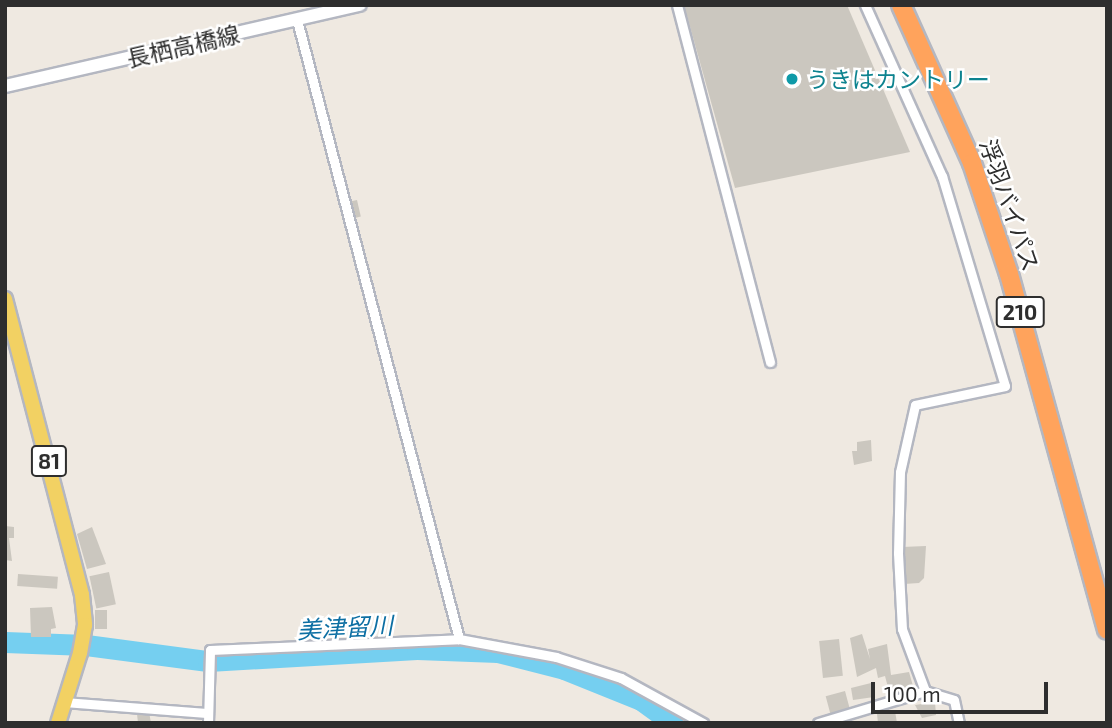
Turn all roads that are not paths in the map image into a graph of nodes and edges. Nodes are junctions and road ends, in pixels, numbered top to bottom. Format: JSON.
{"nodes":[{"id":1,"x":360,"y":5,"type":"edge"},
{"id":2,"x":677,"y":5,"type":"edge"},
{"id":3,"x":865,"y":5,"type":"edge"},
{"id":4,"x":901,"y":5,"type":"edge"},
{"id":5,"x":297,"y":20,"type":"junction"},
{"id":6,"x":5,"y":86,"type":"edge"},
{"id":7,"x":5,"y":299,"type":"edge"},
{"id":8,"x":770,"y":362,"type":"dead end"},
{"id":9,"x":1107,"y":630,"type":"edge"},
{"id":10,"x":459,"y":639,"type":"junction"},
{"id":11,"x":925,"y":691,"type":"junction"},
{"id":12,"x":64,"y":702,"type":"junction"},
{"id":13,"x":207,"y":718,"type":"edge"},
{"id":14,"x":58,"y":723,"type":"edge"},
{"id":15,"x":703,"y":723,"type":"edge"},
{"id":16,"x":818,"y":723,"type":"edge"},
{"id":17,"x":960,"y":723,"type":"edge"}],
"edges":[{"from":1,"to":5,"type":"main road","name":"長栖高橋線"},
{"from":2,"to":8,"type":"street"},
{"from":3,"to":11,"type":"street"},
{"from":4,"to":9,"type":"highway","name":"浮羽バイパス","number":"210"},
{"from":5,"to":6,"type":"main road","name":"長栖高橋線"},
{"from":5,"to":10,"type":"street"},
{"from":7,"to":12,"type":"main road","number":"81"},
{"from":10,"to":13,"type":"street"},
{"from":10,"to":15,"type":"street"},
{"from":11,"to":16,"type":"street"},
{"from":11,"to":17,"type":"street"},
{"from":12,"to":13,"type":"street"},
{"from":12,"to":14,"type":"main road","number":"81"}]}
